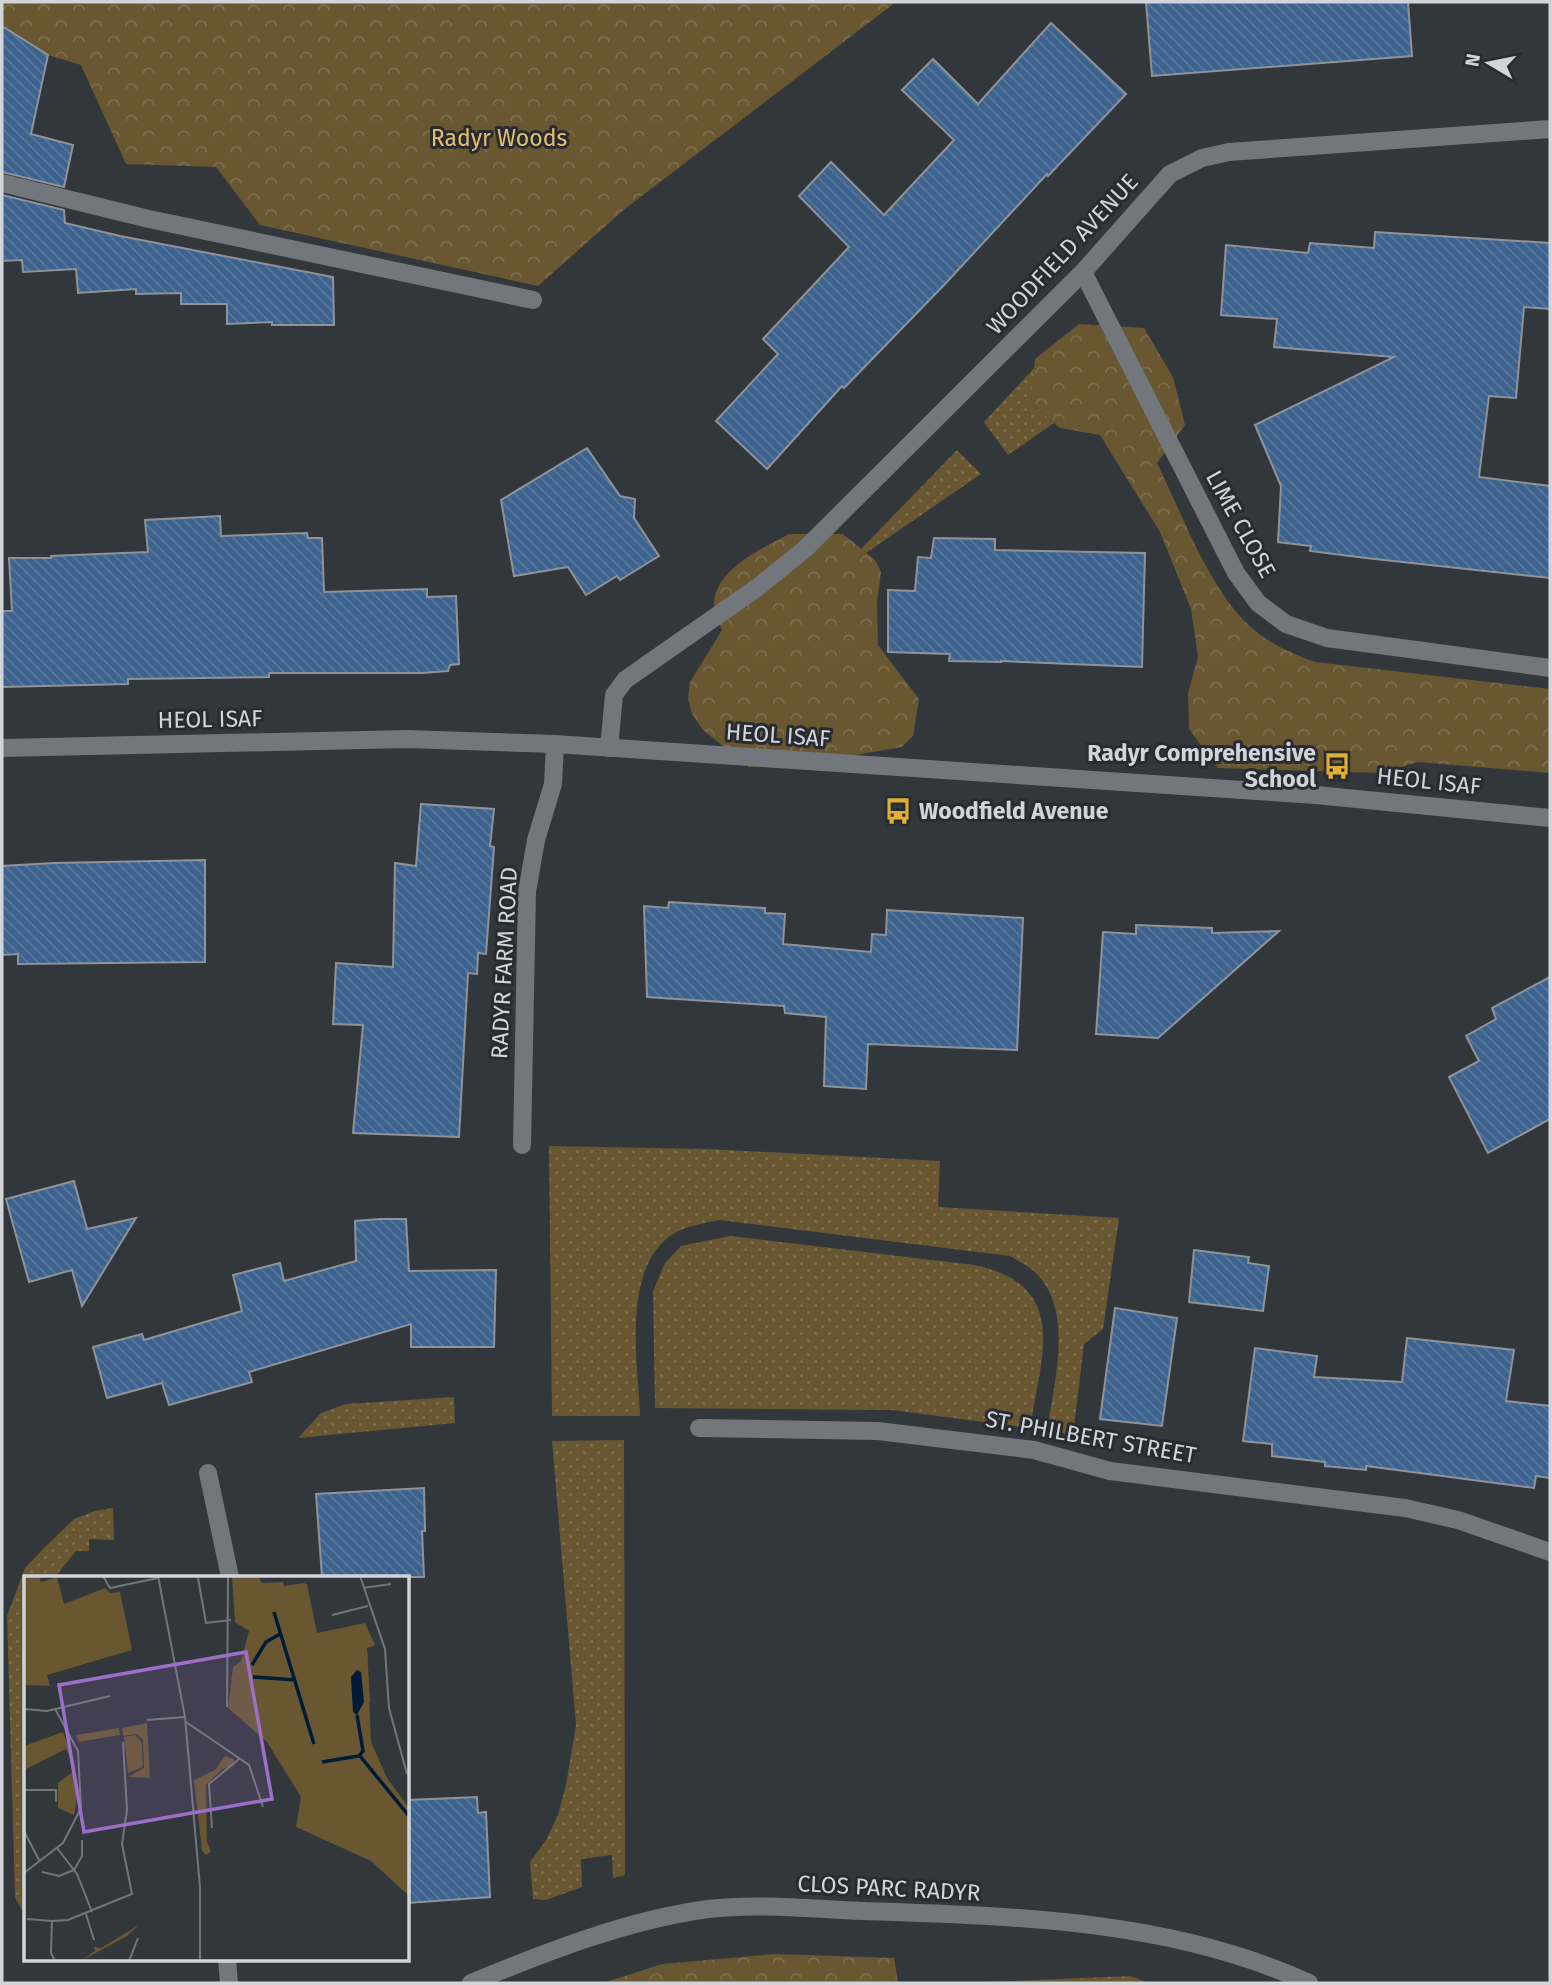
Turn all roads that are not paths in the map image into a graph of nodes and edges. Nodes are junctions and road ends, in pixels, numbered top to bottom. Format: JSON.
{"nodes":[{"id":1,"x":1550,"y":129,"type":"edge"},
{"id":2,"x":2,"y":183,"type":"edge"},
{"id":3,"x":1083,"y":272,"type":"junction"},
{"id":4,"x":533,"y":300,"type":"dead end"},
{"id":5,"x":1550,"y":668,"type":"edge"},
{"id":6,"x":555,"y":744,"type":"junction"},
{"id":7,"x":2,"y":748,"type":"edge"},
{"id":8,"x":609,"y":748,"type":"junction"},
{"id":9,"x":1550,"y":818,"type":"edge"},
{"id":10,"x":522,"y":1145,"type":"dead end"},
{"id":11,"x":699,"y":1428,"type":"dead end"},
{"id":12,"x":208,"y":1473,"type":"dead end"},
{"id":13,"x":1550,"y":1552,"type":"edge"},
{"id":14,"x":230,"y":1576,"type":"edge"},
{"id":15,"x":226,"y":1960,"type":"edge"},
{"id":16,"x":229,"y":1983,"type":"edge"},
{"id":17,"x":471,"y":1983,"type":"edge"},
{"id":18,"x":1309,"y":1983,"type":"edge"}],
"edges":[{"from":1,"to":3,"type":"street","name":"WOODFIELD AVENUE"},
{"from":2,"to":4,"type":"street"},
{"from":3,"to":5,"type":"street","name":"LIME CLOSE"},
{"from":3,"to":8,"type":"street","name":"WOODFIELD AVENUE"},
{"from":6,"to":7,"type":"street","name":"HEOL ISAF"},
{"from":6,"to":8,"type":"street","name":"HEOL ISAF"},
{"from":6,"to":10,"type":"street","name":"RADYR FARM ROAD"},
{"from":8,"to":9,"type":"street","name":"HEOL ISAF"},
{"from":11,"to":13,"type":"street","name":"ST. PHILBERT STREET"},
{"from":12,"to":14,"type":"street"},
{"from":15,"to":16,"type":"street"},
{"from":17,"to":18,"type":"street","name":"CLOS PARC RADYR"}]}
